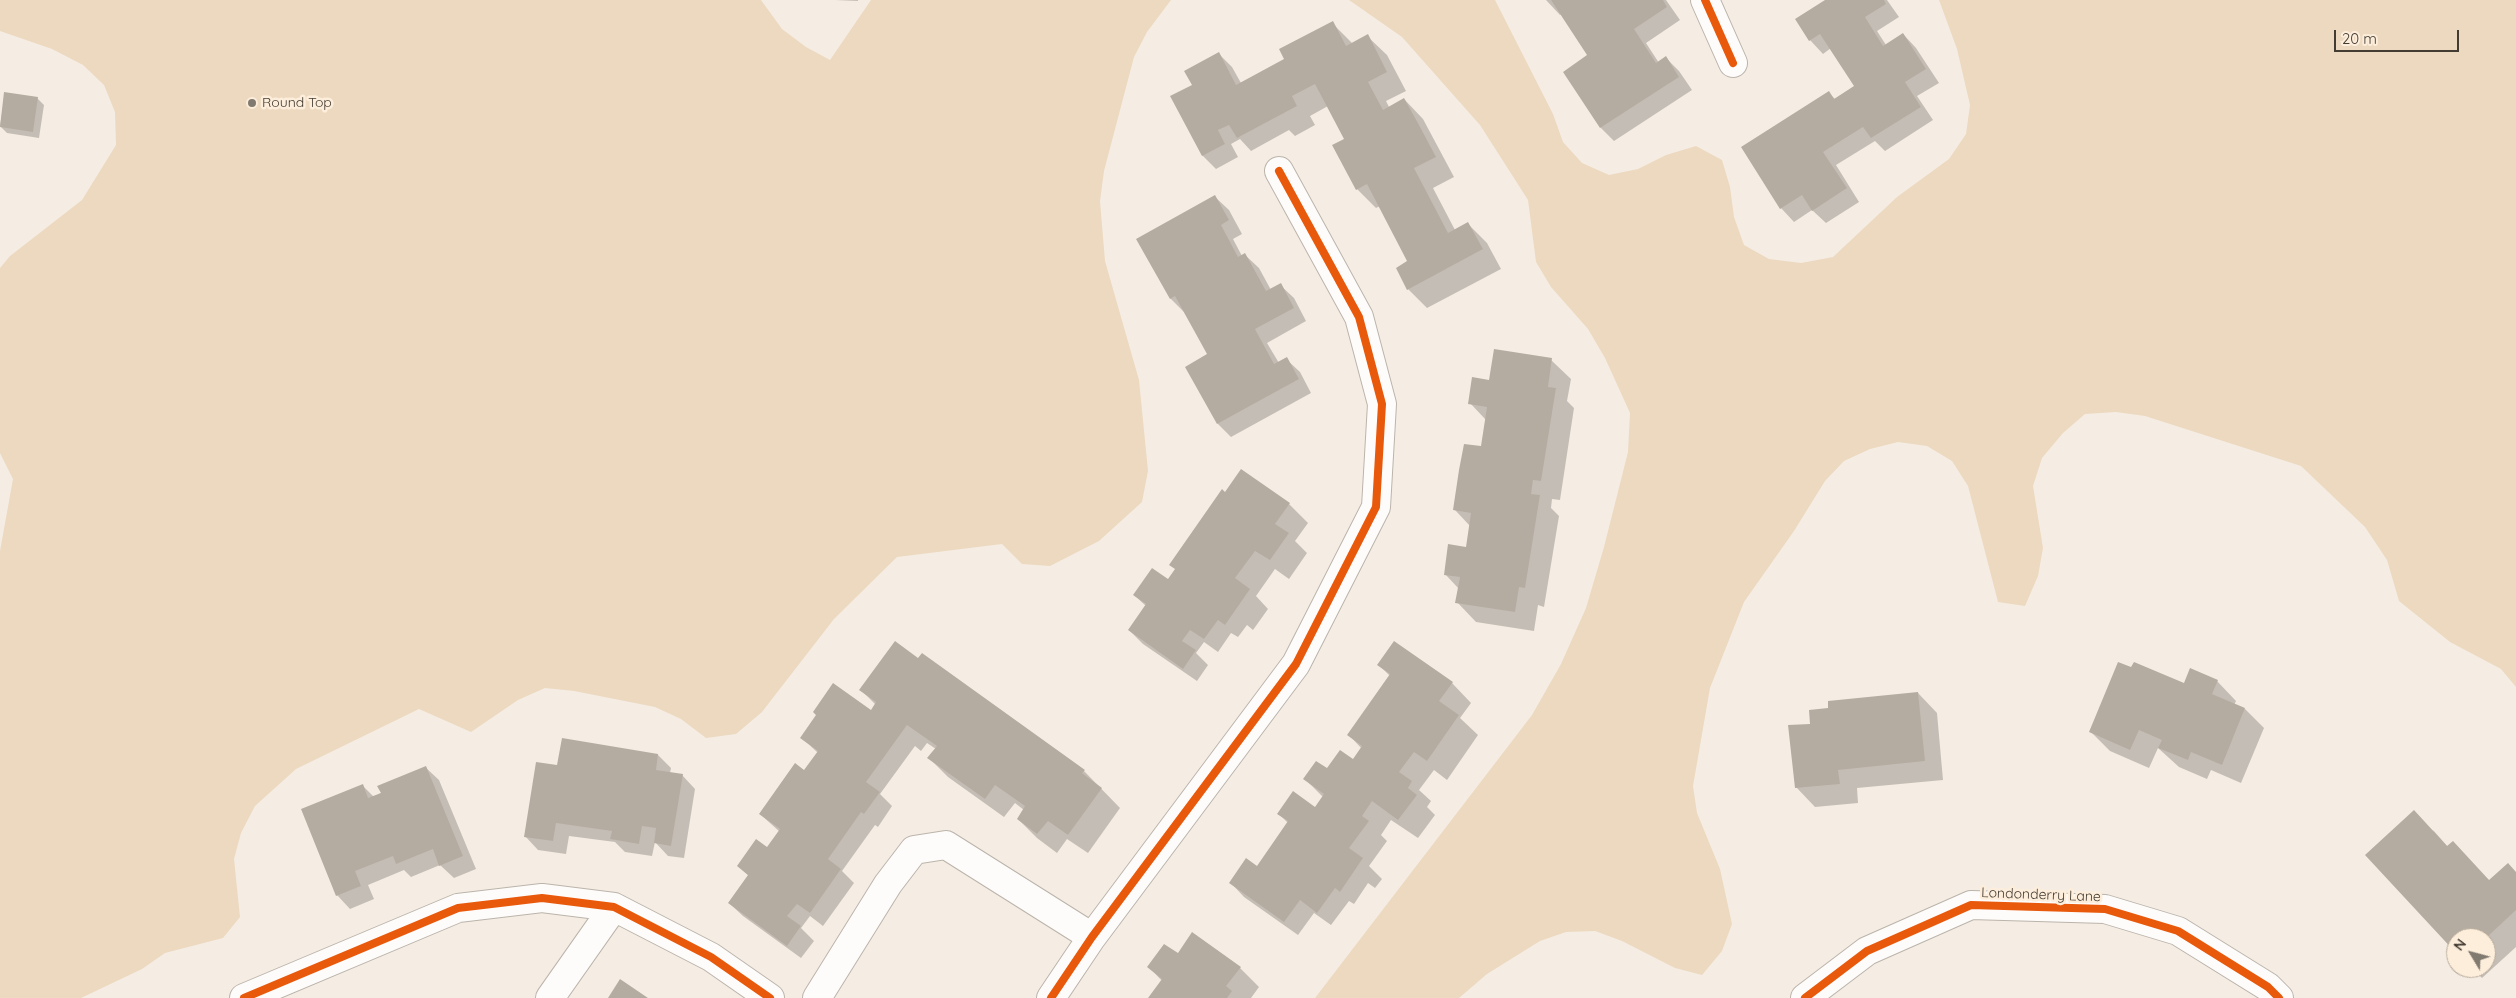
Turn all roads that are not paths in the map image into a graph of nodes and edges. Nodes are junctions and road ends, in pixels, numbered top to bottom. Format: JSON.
{"nodes":[{"id":1,"x":1705,"y":0,"type":"edge"},
{"id":2,"x":1733,"y":63,"type":"dead end"},
{"id":3,"x":1279,"y":171,"type":"dead end"},
{"id":4,"x":614,"y":907,"type":"junction"},
{"id":5,"x":1092,"y":937,"type":"junction"},
{"id":6,"x":244,"y":998,"type":"edge"},
{"id":7,"x":550,"y":998,"type":"edge"},
{"id":8,"x":770,"y":998,"type":"edge"},
{"id":9,"x":817,"y":998,"type":"edge"},
{"id":10,"x":1051,"y":998,"type":"edge"},
{"id":11,"x":1805,"y":998,"type":"edge"},
{"id":12,"x":2279,"y":998,"type":"edge"}],
"edges":[{"from":1,"to":2,"type":"street"},
{"from":3,"to":5,"type":"street"},
{"from":4,"to":6,"type":"street"},
{"from":4,"to":7,"type":"street"},
{"from":4,"to":8,"type":"street"},
{"from":5,"to":9,"type":"street"},
{"from":5,"to":10,"type":"street"},
{"from":11,"to":12,"type":"street","name":"Londonderry Lane"}]}
